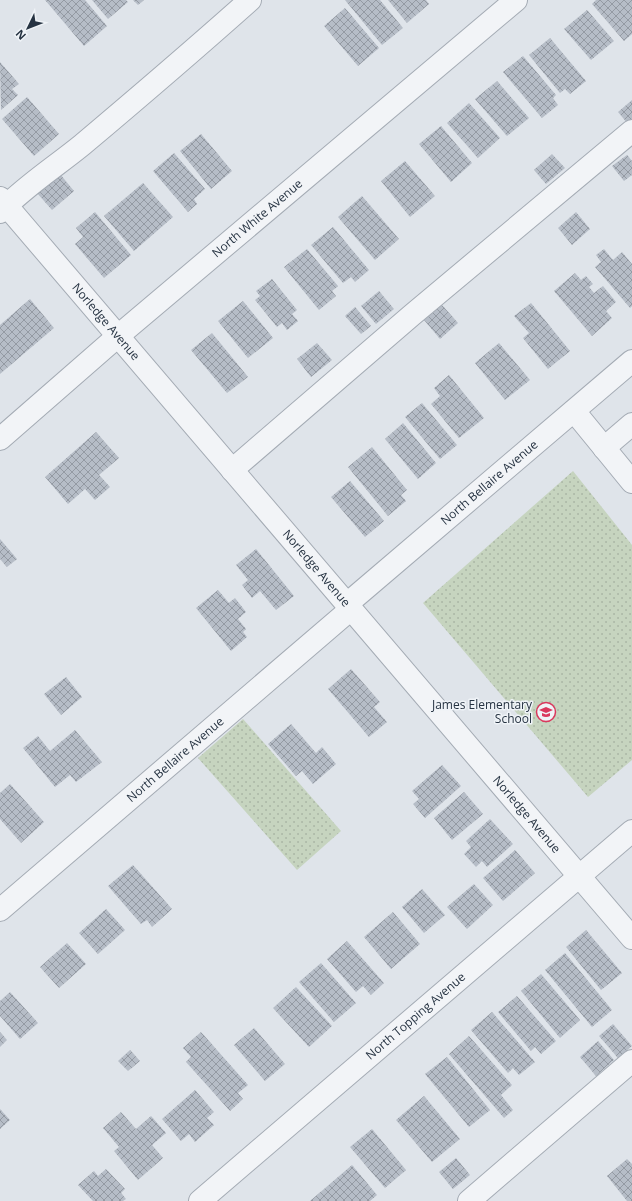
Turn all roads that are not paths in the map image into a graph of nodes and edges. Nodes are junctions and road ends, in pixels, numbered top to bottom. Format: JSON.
{"nodes":[{"id":1,"x":250,"y":0,"type":"edge"},
{"id":2,"x":516,"y":0,"type":"edge"},
{"id":3,"x":632,"y":131,"type":"edge"},
{"id":4,"x":2,"y":205,"type":"edge"},
{"id":5,"x":118,"y":336,"type":"junction"},
{"id":6,"x":632,"y":361,"type":"edge"},
{"id":7,"x":574,"y":411,"type":"junction"},
{"id":8,"x":632,"y":424,"type":"edge"},
{"id":9,"x":0,"y":439,"type":"edge"},
{"id":10,"x":604,"y":448,"type":"junction"},
{"id":11,"x":232,"y":470,"type":"junction"},
{"id":12,"x":632,"y":482,"type":"edge"},
{"id":13,"x":349,"y":607,"type":"junction"},
{"id":14,"x":632,"y":831,"type":"edge"},
{"id":15,"x":579,"y":876,"type":"junction"},
{"id":16,"x":0,"y":910,"type":"edge"},
{"id":17,"x":632,"y":938,"type":"edge"},
{"id":18,"x":632,"y":1061,"type":"edge"},
{"id":19,"x":200,"y":1201,"type":"edge"},
{"id":20,"x":469,"y":1201,"type":"edge"}],
"edges":[{"from":1,"to":4,"type":"street"},
{"from":2,"to":5,"type":"street","name":"North White Avenue"},
{"from":3,"to":11,"type":"street"},
{"from":4,"to":5,"type":"street","name":"Norledge Avenue"},
{"from":5,"to":9,"type":"street","name":"North White Avenue"},
{"from":5,"to":11,"type":"street","name":"Norledge Avenue"},
{"from":6,"to":7,"type":"street","name":"North Bellaire Avenue"},
{"from":7,"to":10,"type":"street"},
{"from":7,"to":13,"type":"street","name":"North Bellaire Avenue"},
{"from":8,"to":10,"type":"street"},
{"from":10,"to":12,"type":"street"},
{"from":11,"to":13,"type":"street","name":"Norledge Avenue"},
{"from":13,"to":15,"type":"street","name":"Norledge Avenue"},
{"from":13,"to":16,"type":"street","name":"North Bellaire Avenue"},
{"from":14,"to":15,"type":"street","name":"North Topping Avenue"},
{"from":15,"to":17,"type":"street","name":"Norledge Avenue"},
{"from":15,"to":19,"type":"street","name":"North Topping Avenue"},
{"from":18,"to":20,"type":"street"}]}
